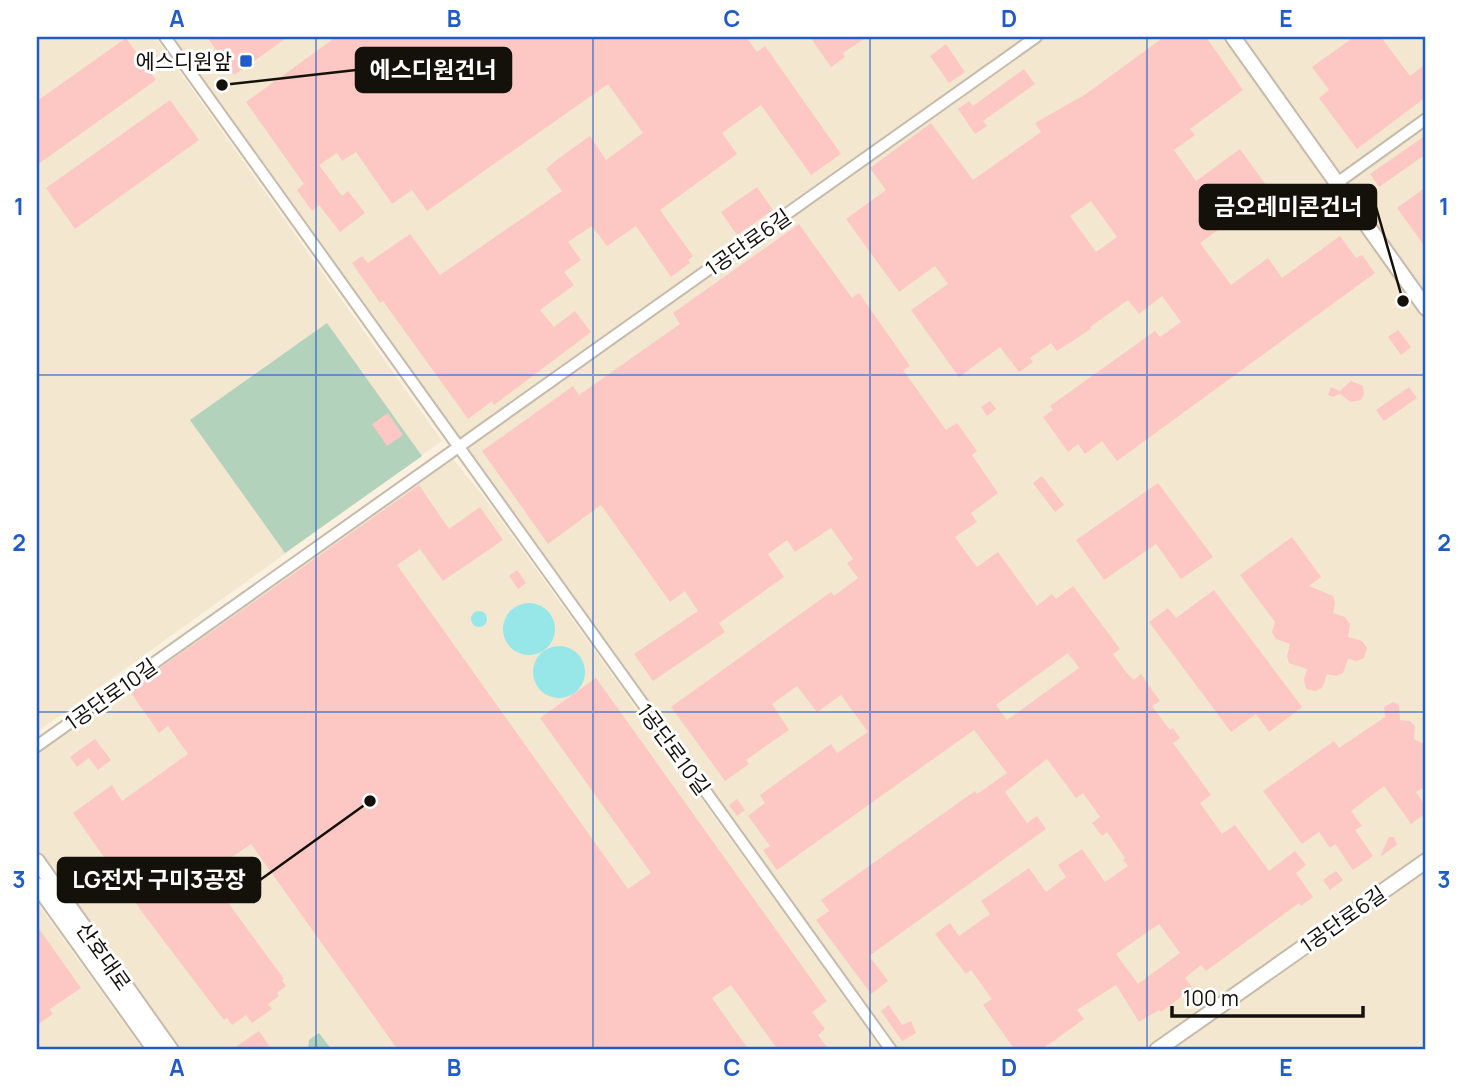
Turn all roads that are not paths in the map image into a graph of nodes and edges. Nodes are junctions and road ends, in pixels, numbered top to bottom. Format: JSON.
{"nodes":[{"id":1,"x":165,"y":37,"type":"edge"},
{"id":2,"x":1036,"y":37,"type":"edge"},
{"id":3,"x":1233,"y":37,"type":"edge"},
{"id":4,"x":1426,"y":119,"type":"edge"},
{"id":5,"x":1337,"y":183,"type":"junction"},
{"id":6,"x":1426,"y":308,"type":"edge"},
{"id":7,"x":459,"y":446,"type":"junction"},
{"id":8,"x":37,"y":746,"type":"edge"},
{"id":9,"x":37,"y":861,"type":"edge"},
{"id":10,"x":1426,"y":861,"type":"edge"},
{"id":11,"x":37,"y":885,"type":"edge"},
{"id":12,"x":155,"y":1050,"type":"edge"},
{"id":13,"x":171,"y":1050,"type":"edge"},
{"id":14,"x":891,"y":1050,"type":"edge"},
{"id":15,"x":1157,"y":1050,"type":"edge"}],
"edges":[{"from":1,"to":7,"type":"street","name":"1공단로10길"},
{"from":2,"to":7,"type":"street","name":"1공단로6길"},
{"from":3,"to":5,"type":"street"},
{"from":4,"to":5,"type":"street"},
{"from":5,"to":6,"type":"street"},
{"from":7,"to":8,"type":"street","name":"1공단로10길"},
{"from":7,"to":14,"type":"street","name":"1공단로10길"},
{"from":9,"to":13,"type":"street","name":"산호대로"},
{"from":10,"to":15,"type":"street","name":"1공단로6길"},
{"from":11,"to":12,"type":"street","name":"산호대로"}]}
